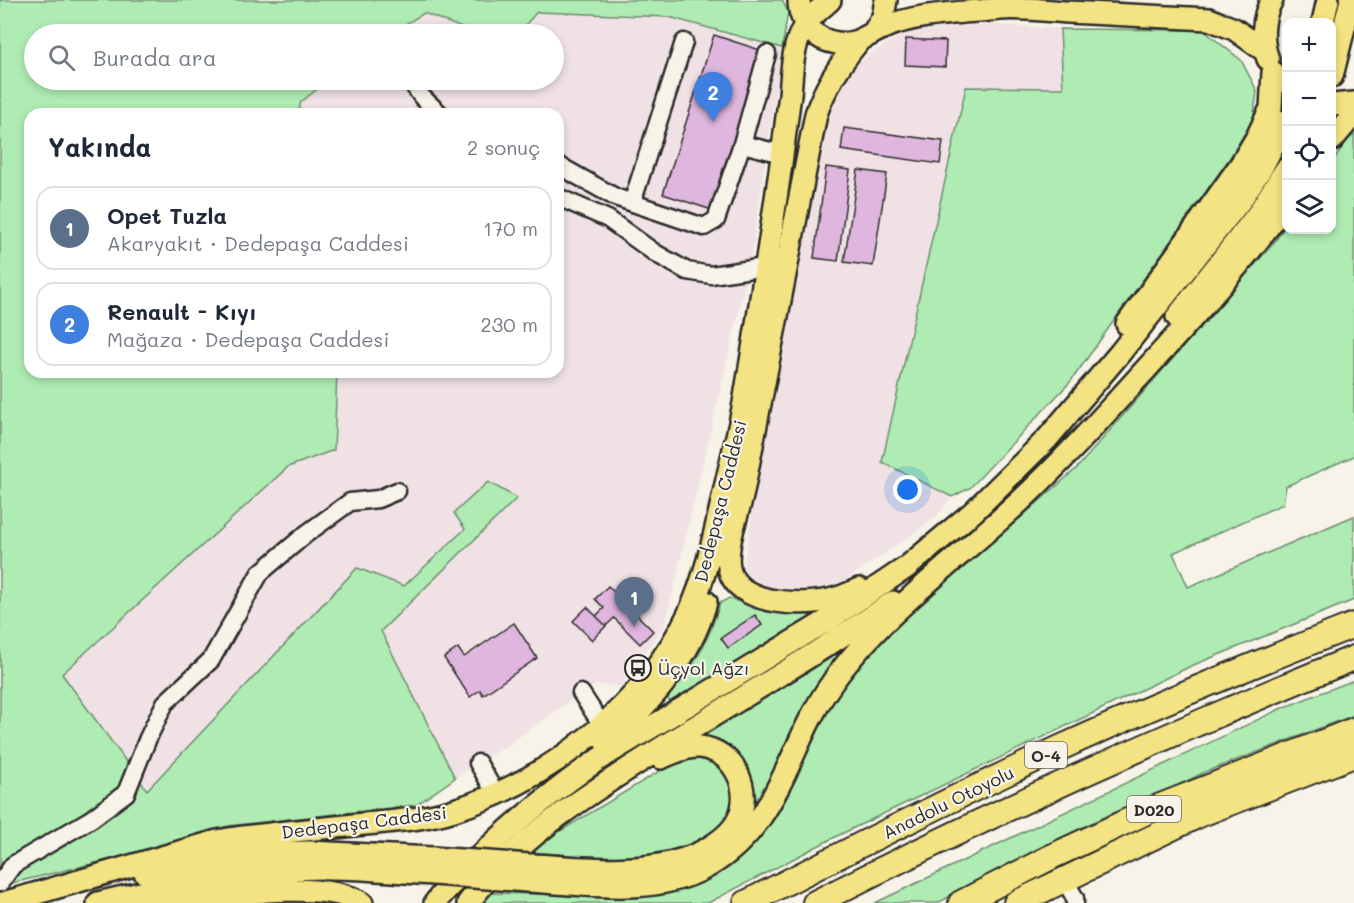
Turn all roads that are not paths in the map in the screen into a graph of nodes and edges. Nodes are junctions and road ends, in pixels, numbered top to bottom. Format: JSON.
{"nodes":[{"id":1,"x":831,"y":0,"type":"edge"},
{"id":2,"x":886,"y":0,"type":"edge"},
{"id":3,"x":1272,"y":0,"type":"edge"},
{"id":4,"x":1328,"y":0,"type":"edge"},
{"id":5,"x":1351,"y":0,"type":"edge"},
{"id":6,"x":799,"y":8,"type":"edge"},
{"id":7,"x":1324,"y":18,"type":"edge"},
{"id":8,"x":865,"y":38,"type":"junction"},
{"id":9,"x":684,"y":42,"type":"dead end"},
{"id":10,"x":1265,"y":51,"type":"junction"},
{"id":11,"x":767,"y":54,"type":"dead end"},
{"id":12,"x":1333,"y":72,"type":"edge"},
{"id":13,"x":1280,"y":79,"type":"edge"},
{"id":14,"x":418,"y":90,"type":"edge"},
{"id":15,"x":1354,"y":103,"type":"edge"},
{"id":16,"x":1336,"y":105,"type":"edge"},
{"id":17,"x":435,"y":108,"type":"edge"},
{"id":18,"x":1354,"y":114,"type":"edge"},
{"id":19,"x":1284,"y":126,"type":"edge"},
{"id":20,"x":1336,"y":135,"type":"edge"},
{"id":21,"x":742,"y":144,"type":"junction"},
{"id":22,"x":783,"y":154,"type":"junction"},
{"id":23,"x":564,"y":168,"type":"edge"},
{"id":24,"x":1282,"y":177,"type":"edge"},
{"id":25,"x":564,"y":200,"type":"edge"},
{"id":26,"x":632,"y":203,"type":"junction"},
{"id":27,"x":1282,"y":210,"type":"edge"},
{"id":28,"x":765,"y":267,"type":"junction"},
{"id":29,"x":1074,"y":447,"type":"junction"},
{"id":30,"x":1011,"y":476,"type":"junction"},
{"id":31,"x":724,"y":489,"type":"junction"},
{"id":32,"x":397,"y":490,"type":"dead end"},
{"id":33,"x":1016,"y":505,"type":"junction"},
{"id":34,"x":932,"y":546,"type":"junction"},
{"id":35,"x":1354,"y":625,"type":"edge"},
{"id":36,"x":1354,"y":658,"type":"edge"},
{"id":37,"x":581,"y":693,"type":"dead end"},
{"id":38,"x":602,"y":725,"type":"junction"},
{"id":39,"x":1354,"y":730,"type":"edge"},
{"id":40,"x":1354,"y":755,"type":"edge"},
{"id":41,"x":478,"y":763,"type":"dead end"},
{"id":42,"x":496,"y":794,"type":"junction"},
{"id":43,"x":570,"y":806,"type":"junction"},
{"id":44,"x":523,"y":814,"type":"junction"},
{"id":45,"x":433,"y":866,"type":"junction"},
{"id":46,"x":528,"y":873,"type":"junction"},
{"id":47,"x":1064,"y":879,"type":"junction"},
{"id":48,"x":0,"y":884,"type":"edge"},
{"id":49,"x":50,"y":890,"type":"junction"},
{"id":50,"x":0,"y":898,"type":"edge"},
{"id":51,"x":3,"y":903,"type":"edge"},
{"id":52,"x":98,"y":903,"type":"edge"},
{"id":53,"x":161,"y":903,"type":"edge"},
{"id":54,"x":362,"y":903,"type":"edge"},
{"id":55,"x":435,"y":903,"type":"edge"},
{"id":56,"x":468,"y":903,"type":"edge"},
{"id":57,"x":746,"y":903,"type":"edge"},
{"id":58,"x":816,"y":903,"type":"edge"},
{"id":59,"x":961,"y":903,"type":"edge"},
{"id":60,"x":1016,"y":903,"type":"edge"},
{"id":61,"x":1075,"y":903,"type":"edge"}],
"edges":[{"from":1,"to":6,"type":"main road","name":"Dedepaşa Caddesi"},
{"from":2,"to":8,"type":"main road","name":"Dedepaşa Caddesi"},
{"from":3,"to":10,"type":"main road"},
{"from":4,"to":7,"type":"main road"},
{"from":5,"to":12,"type":"main road"},
{"from":6,"to":8,"type":"main road"},
{"from":6,"to":22,"type":"main road","name":"Dedepaşa Caddesi"},
{"from":8,"to":10,"type":"main road"},
{"from":8,"to":34,"type":"main road","name":"Dedepaşa Caddesi"},
{"from":9,"to":26,"type":"street"},
{"from":10,"to":13,"type":"main road"},
{"from":11,"to":21,"type":"street"},
{"from":13,"to":30,"type":"main road"},
{"from":14,"to":17,"type":"street"},
{"from":15,"to":16,"type":"main road"},
{"from":18,"to":20,"type":"main road"},
{"from":19,"to":30,"type":"main road"},
{"from":21,"to":22,"type":"street"},
{"from":21,"to":26,"type":"street"},
{"from":22,"to":28,"type":"main road","name":"Dedepaşa Caddesi"},
{"from":23,"to":26,"type":"street"},
{"from":24,"to":29,"type":"main road"},
{"from":25,"to":28,"type":"street"},
{"from":27,"to":29,"type":"main road"},
{"from":28,"to":31,"type":"main road","name":"Dedepaşa Caddesi"},
{"from":29,"to":33,"type":"main road"},
{"from":30,"to":34,"type":"main road"},
{"from":31,"to":38,"type":"main road","name":"Dedepaşa Caddesi"},
{"from":31,"to":44,"type":"main road"},
{"from":32,"to":48,"type":"street"},
{"from":33,"to":43,"type":"main road"},
{"from":33,"to":46,"type":"main road"},
{"from":34,"to":44,"type":"main road"},
{"from":35,"to":57,"type":"highway","name":"Anadolu Otoyolu","number":"O-4"},
{"from":36,"to":58,"type":"highway","name":"Anadolu Otoyolu","number":"O-4"},
{"from":37,"to":38,"type":"street"},
{"from":38,"to":42,"type":"main road","name":"Dedepaşa Caddesi"},
{"from":39,"to":59,"type":"highway","number":"D020"},
{"from":40,"to":47,"type":"highway","number":"D020"},
{"from":41,"to":42,"type":"street"},
{"from":42,"to":49,"type":"main road","name":"Dedepaşa Caddesi"},
{"from":43,"to":46,"type":"main road"},
{"from":43,"to":56,"type":"main road"},
{"from":44,"to":55,"type":"main road"},
{"from":45,"to":46,"type":"main road","bridge":true},
{"from":45,"to":49,"type":"main road"},
{"from":45,"to":52,"type":"main road"},
{"from":47,"to":60,"type":"highway","number":"D020"},
{"from":47,"to":61,"type":"street"},
{"from":49,"to":50,"type":"main road"},
{"from":49,"to":51,"type":"main road"},
{"from":53,"to":54,"type":"main road"}]}
